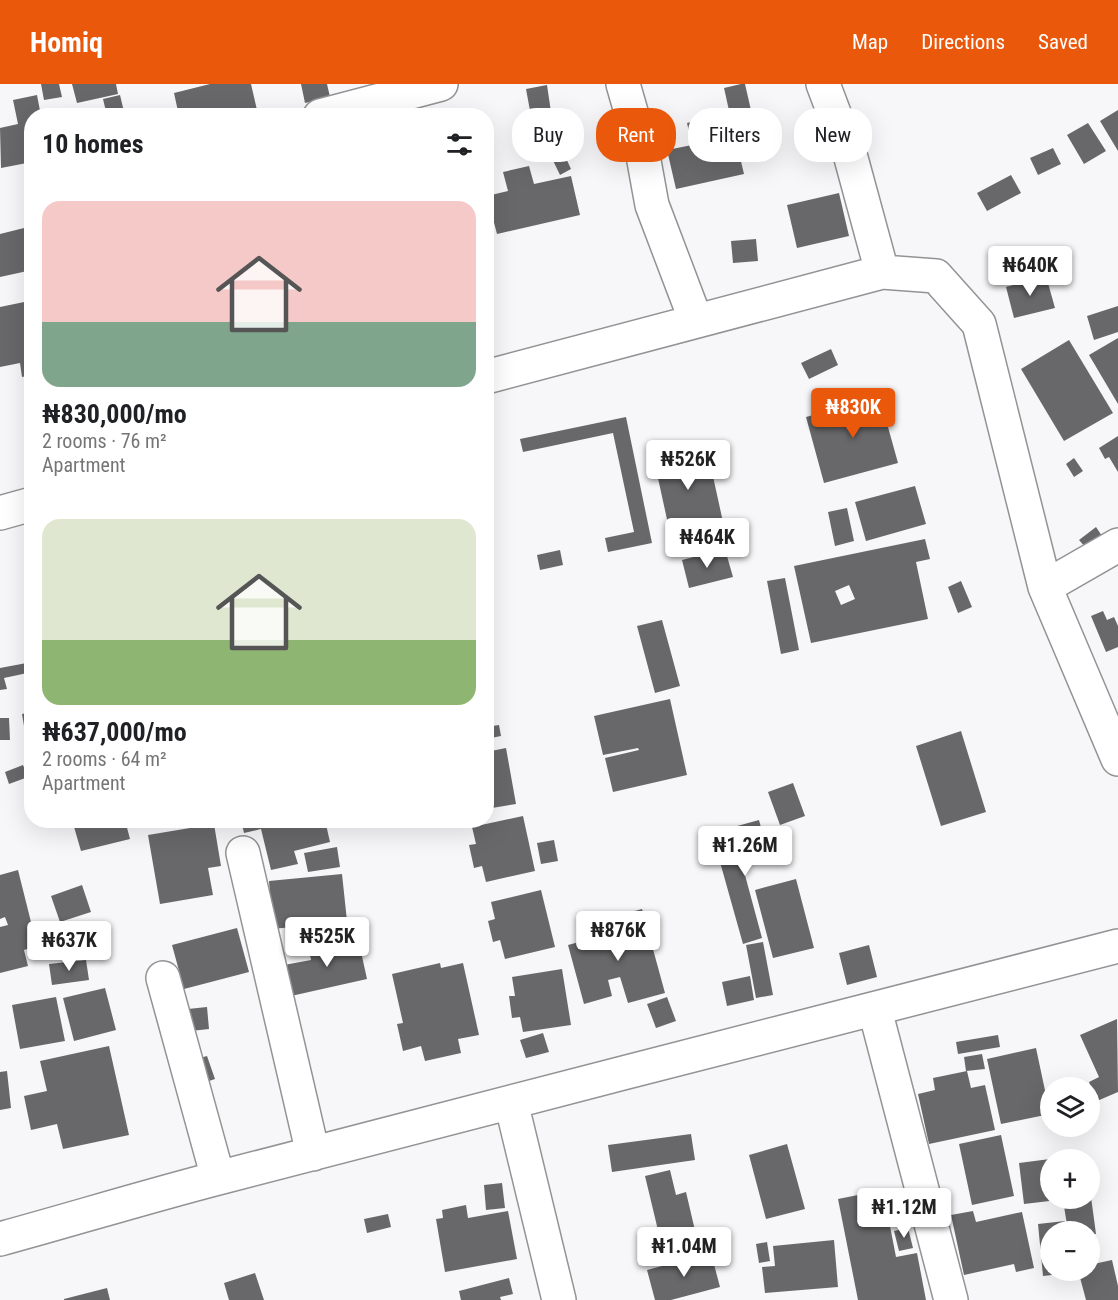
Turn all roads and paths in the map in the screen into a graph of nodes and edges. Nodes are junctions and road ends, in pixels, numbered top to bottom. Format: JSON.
{"nodes":[{"id":1,"x":441,"y":84,"type":"edge"},
{"id":2,"x":623,"y":84,"type":"edge"},
{"id":3,"x":823,"y":84,"type":"edge"},
{"id":4,"x":351,"y":108,"type":"edge"},
{"id":5,"x":882,"y":272,"type":"junction"},
{"id":6,"x":696,"y":321,"type":"junction"},
{"id":7,"x":494,"y":375,"type":"edge"},
{"id":8,"x":24,"y":506,"type":"edge"},
{"id":9,"x":0,"y":513,"type":"edge"},
{"id":10,"x":1118,"y":545,"type":"edge"},
{"id":11,"x":1045,"y":587,"type":"junction"},
{"id":12,"x":1118,"y":759,"type":"edge"},
{"id":13,"x":243,"y":853,"type":"dead end"},
{"id":14,"x":1118,"y":946,"type":"edge"},
{"id":15,"x":163,"y":978,"type":"dead end"},
{"id":16,"x":874,"y":1010,"type":"junction"},
{"id":17,"x":511,"y":1102,"type":"junction"},
{"id":18,"x":313,"y":1154,"type":"junction"},
{"id":19,"x":218,"y":1178,"type":"junction"},
{"id":20,"x":0,"y":1239,"type":"edge"},
{"id":21,"x":559,"y":1300,"type":"edge"},
{"id":22,"x":951,"y":1300,"type":"edge"}],
"edges":[{"from":1,"to":4,"type":"street"},
{"from":2,"to":6,"type":"street"},
{"from":3,"to":5,"type":"street"},
{"from":5,"to":6,"type":"street"},
{"from":5,"to":11,"type":"street"},
{"from":6,"to":7,"type":"street"},
{"from":8,"to":9,"type":"street"},
{"from":10,"to":11,"type":"street"},
{"from":11,"to":12,"type":"street"},
{"from":13,"to":18,"type":"street"},
{"from":14,"to":16,"type":"street"},
{"from":15,"to":19,"type":"street"},
{"from":16,"to":17,"type":"street"},
{"from":16,"to":22,"type":"street"},
{"from":17,"to":18,"type":"street"},
{"from":17,"to":21,"type":"street"},
{"from":18,"to":19,"type":"street"},
{"from":19,"to":20,"type":"street"}]}
